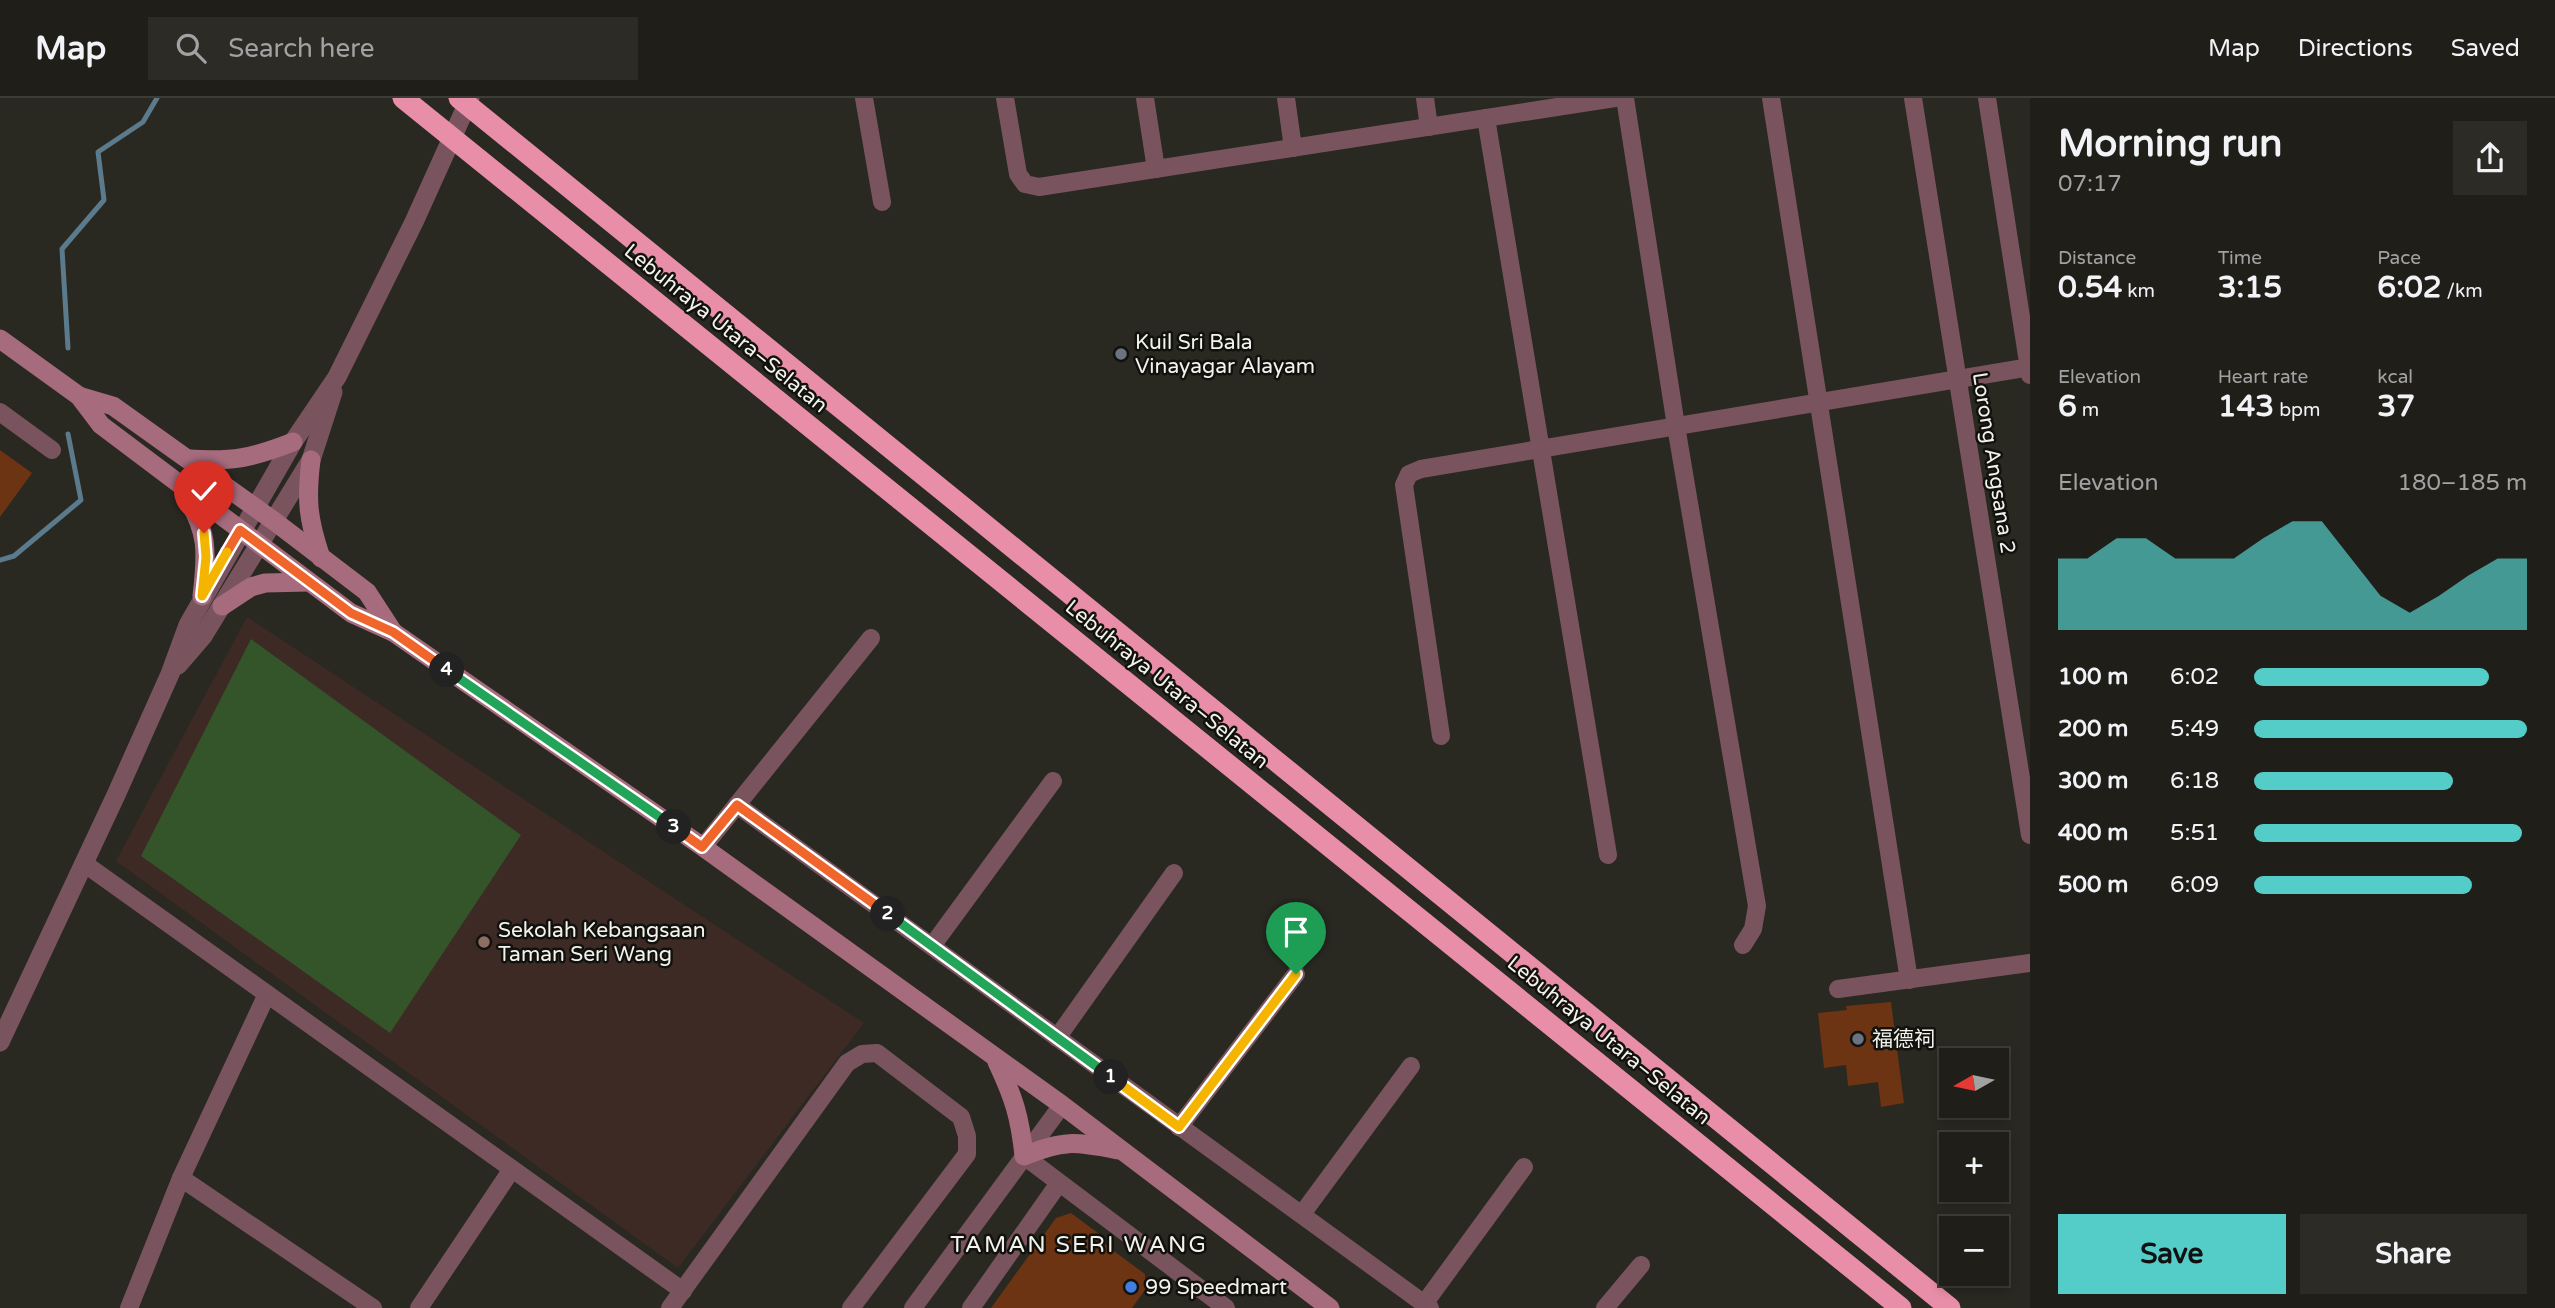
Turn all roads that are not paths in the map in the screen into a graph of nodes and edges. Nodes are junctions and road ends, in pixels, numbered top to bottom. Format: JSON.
{"nodes":[{"id":1,"x":459,"y":98,"type":"edge"},
{"id":2,"x":471,"y":98,"type":"edge"},
{"id":3,"x":864,"y":98,"type":"edge"},
{"id":4,"x":1005,"y":98,"type":"edge"},
{"id":5,"x":1145,"y":98,"type":"edge"},
{"id":6,"x":1286,"y":98,"type":"edge"},
{"id":7,"x":1425,"y":98,"type":"edge"},
{"id":8,"x":1615,"y":98,"type":"edge"},
{"id":9,"x":1625,"y":98,"type":"edge"},
{"id":10,"x":1771,"y":98,"type":"edge"},
{"id":11,"x":1913,"y":98,"type":"edge"},
{"id":12,"x":1987,"y":98,"type":"edge"},
{"id":13,"x":405,"y":99,"type":"edge"},
{"id":14,"x":1570,"y":101,"type":"edge"},
{"id":15,"x":1486,"y":118,"type":"junction"},
{"id":16,"x":1429,"y":127,"type":"junction"},
{"id":17,"x":1293,"y":148,"type":"junction"},
{"id":18,"x":1156,"y":169,"type":"junction"},
{"id":19,"x":882,"y":202,"type":"dead end"},
{"id":20,"x":0,"y":339,"type":"edge"},
{"id":21,"x":2030,"y":370,"type":"edge"},
{"id":22,"x":337,"y":377,"type":"junction"},
{"id":23,"x":1958,"y":380,"type":"junction"},
{"id":24,"x":79,"y":396,"type":"junction"},
{"id":25,"x":1819,"y":403,"type":"junction"},
{"id":26,"x":0,"y":412,"type":"edge"},
{"id":27,"x":1676,"y":426,"type":"junction"},
{"id":28,"x":293,"y":442,"type":"junction"},
{"id":29,"x":1539,"y":449,"type":"junction"},
{"id":30,"x":52,"y":450,"type":"dead end"},
{"id":31,"x":188,"y":459,"type":"junction"},
{"id":32,"x":311,"y":460,"type":"junction"},
{"id":33,"x":175,"y":479,"type":"junction"},
{"id":34,"x":253,"y":507,"type":"junction"},
{"id":35,"x":274,"y":521,"type":"junction"},
{"id":36,"x":240,"y":530,"type":"junction"},
{"id":37,"x":261,"y":544,"type":"junction"},
{"id":38,"x":321,"y":559,"type":"junction"},
{"id":39,"x":309,"y":582,"type":"junction"},
{"id":40,"x":202,"y":596,"type":"junction"},
{"id":41,"x":222,"y":606,"type":"junction"},
{"id":42,"x":393,"y":632,"type":"junction"},
{"id":43,"x":871,"y":638,"type":"dead end"},
{"id":44,"x":170,"y":674,"type":"junction"},
{"id":45,"x":1441,"y":736,"type":"dead end"},
{"id":46,"x":1053,"y":781,"type":"dead end"},
{"id":47,"x":737,"y":805,"type":"junction"},
{"id":48,"x":2030,"y":835,"type":"edge"},
{"id":49,"x":702,"y":847,"type":"junction"},
{"id":50,"x":1608,"y":855,"type":"dead end"},
{"id":51,"x":85,"y":864,"type":"junction"},
{"id":52,"x":1174,"y":873,"type":"dead end"},
{"id":53,"x":1743,"y":945,"type":"dead end"},
{"id":54,"x":932,"y":946,"type":"junction"},
{"id":55,"x":2030,"y":963,"type":"edge"},
{"id":56,"x":1296,"y":974,"type":"dead end"},
{"id":57,"x":1909,"y":980,"type":"junction"},
{"id":58,"x":1838,"y":989,"type":"dead end"},
{"id":59,"x":267,"y":994,"type":"junction"},
{"id":60,"x":1057,"y":1038,"type":"junction"},
{"id":61,"x":0,"y":1042,"type":"edge"},
{"id":62,"x":995,"y":1058,"type":"junction"},
{"id":63,"x":1411,"y":1066,"type":"dead end"},
{"id":64,"x":1062,"y":1105,"type":"junction"},
{"id":65,"x":1179,"y":1127,"type":"junction"},
{"id":66,"x":1123,"y":1151,"type":"junction"},
{"id":67,"x":1024,"y":1156,"type":"junction"},
{"id":68,"x":1524,"y":1167,"type":"dead end"},
{"id":69,"x":512,"y":1169,"type":"junction"},
{"id":70,"x":181,"y":1178,"type":"junction"},
{"id":71,"x":1059,"y":1184,"type":"junction"},
{"id":72,"x":1302,"y":1214,"type":"junction"},
{"id":73,"x":1641,"y":1265,"type":"dead end"},
{"id":74,"x":683,"y":1291,"type":"junction"},
{"id":75,"x":1427,"y":1306,"type":"edge"},
{"id":76,"x":129,"y":1308,"type":"edge"},
{"id":77,"x":373,"y":1308,"type":"edge"},
{"id":78,"x":419,"y":1308,"type":"edge"},
{"id":79,"x":670,"y":1308,"type":"edge"},
{"id":80,"x":851,"y":1308,"type":"edge"},
{"id":81,"x":913,"y":1308,"type":"edge"},
{"id":82,"x":971,"y":1308,"type":"edge"},
{"id":83,"x":1226,"y":1308,"type":"edge"},
{"id":84,"x":1330,"y":1308,"type":"edge"},
{"id":85,"x":1605,"y":1308,"type":"edge"},
{"id":86,"x":1901,"y":1308,"type":"edge"},
{"id":87,"x":1950,"y":1308,"type":"edge"}],
"edges":[{"from":1,"to":87,"type":"highway","name":"Lebuhraya Utara–Selatan"},
{"from":2,"to":22,"type":"street"},
{"from":3,"to":19,"type":"street"},
{"from":4,"to":18,"type":"street"},
{"from":5,"to":18,"type":"street"},
{"from":6,"to":17,"type":"street"},
{"from":7,"to":16,"type":"street"},
{"from":8,"to":14,"type":"street"},
{"from":9,"to":27,"type":"street"},
{"from":10,"to":25,"type":"street"},
{"from":11,"to":23,"type":"street","name":"Lorong Angsana 2"},
{"from":12,"to":21,"type":"street"},
{"from":13,"to":86,"type":"highway","name":"Lebuhraya Utara–Selatan"},
{"from":14,"to":15,"type":"street"},
{"from":15,"to":16,"type":"street"},
{"from":15,"to":29,"type":"street"},
{"from":16,"to":17,"type":"street"},
{"from":17,"to":18,"type":"street"},
{"from":20,"to":24,"type":"main road"},
{"from":21,"to":23,"type":"street"},
{"from":22,"to":28,"type":"street"},
{"from":22,"to":32,"type":"street"},
{"from":23,"to":25,"type":"street"},
{"from":23,"to":48,"type":"street","name":"Lorong Angsana 2"},
{"from":24,"to":31,"type":"main road"},
{"from":24,"to":33,"type":"main road"},
{"from":25,"to":27,"type":"street"},
{"from":25,"to":57,"type":"street"},
{"from":26,"to":30,"type":"street"},
{"from":27,"to":29,"type":"street"},
{"from":27,"to":53,"type":"street"},
{"from":28,"to":31,"type":"main road"},
{"from":28,"to":34,"type":"street"},
{"from":29,"to":45,"type":"street"},
{"from":29,"to":50,"type":"street"},
{"from":31,"to":34,"type":"main road"},
{"from":32,"to":35,"type":"street"},
{"from":32,"to":38,"type":"main road"},
{"from":33,"to":36,"type":"main road"},
{"from":33,"to":40,"type":"main road"},
{"from":34,"to":35,"type":"main road"},
{"from":34,"to":36,"type":"street"},
{"from":35,"to":37,"type":"street"},
{"from":35,"to":38,"type":"main road"},
{"from":36,"to":37,"type":"main road"},
{"from":36,"to":40,"type":"street"},
{"from":37,"to":39,"type":"main road"},
{"from":37,"to":41,"type":"street"},
{"from":38,"to":42,"type":"main road"},
{"from":39,"to":41,"type":"main road"},
{"from":39,"to":42,"type":"main road"},
{"from":40,"to":44,"type":"street"},
{"from":41,"to":44,"type":"street"},
{"from":42,"to":49,"type":"main road"},
{"from":43,"to":47,"type":"street"},
{"from":44,"to":51,"type":"street"},
{"from":46,"to":54,"type":"street"},
{"from":47,"to":49,"type":"street"},
{"from":47,"to":54,"type":"street"},
{"from":49,"to":62,"type":"main road"},
{"from":51,"to":59,"type":"street"},
{"from":51,"to":61,"type":"street"},
{"from":52,"to":60,"type":"street"},
{"from":54,"to":60,"type":"street"},
{"from":55,"to":57,"type":"street"},
{"from":56,"to":65,"type":"street"},
{"from":57,"to":58,"type":"street"},
{"from":59,"to":69,"type":"street"},
{"from":59,"to":70,"type":"street"},
{"from":60,"to":65,"type":"street"},
{"from":62,"to":64,"type":"main road"},
{"from":62,"to":67,"type":"main road"},
{"from":63,"to":72,"type":"street"},
{"from":64,"to":66,"type":"main road"},
{"from":64,"to":67,"type":"street"},
{"from":65,"to":72,"type":"street"},
{"from":66,"to":67,"type":"main road"},
{"from":66,"to":84,"type":"main road"},
{"from":67,"to":71,"type":"street"},
{"from":67,"to":81,"type":"street"},
{"from":68,"to":75,"type":"street"},
{"from":69,"to":74,"type":"street"},
{"from":69,"to":78,"type":"street"},
{"from":70,"to":76,"type":"street"},
{"from":70,"to":77,"type":"street"},
{"from":71,"to":82,"type":"street"},
{"from":71,"to":83,"type":"street"},
{"from":72,"to":75,"type":"street"},
{"from":73,"to":85,"type":"street"},
{"from":74,"to":79,"type":"street"},
{"from":74,"to":80,"type":"street"}]}
